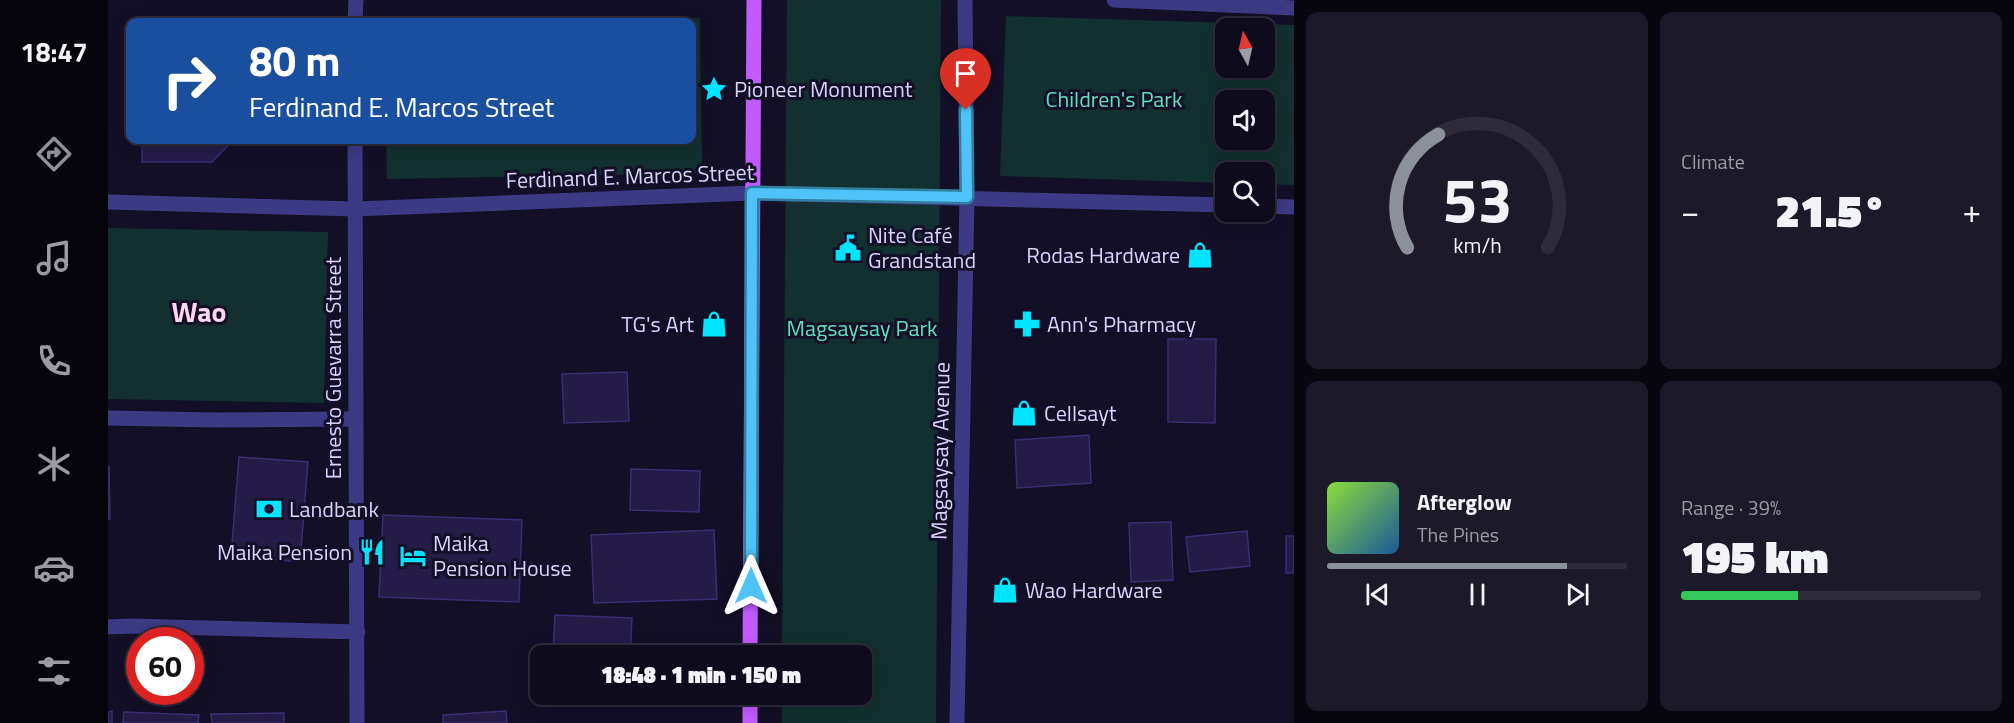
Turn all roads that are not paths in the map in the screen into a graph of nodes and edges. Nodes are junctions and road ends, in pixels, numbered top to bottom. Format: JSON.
{"nodes":[{"id":1,"x":356,"y":0,"type":"edge"},
{"id":2,"x":753,"y":0,"type":"edge"},
{"id":3,"x":965,"y":0,"type":"edge"},
{"id":4,"x":1114,"y":0,"type":"edge"},
{"id":5,"x":1294,"y":8,"type":"edge"},
{"id":6,"x":356,"y":18,"type":"edge"},
{"id":7,"x":355,"y":144,"type":"edge"},
{"id":8,"x":752,"y":193,"type":"junction"},
{"id":9,"x":967,"y":197,"type":"junction"},
{"id":10,"x":108,"y":202,"type":"edge"},
{"id":11,"x":1215,"y":205,"type":"edge"},
{"id":12,"x":1275,"y":206,"type":"edge"},
{"id":13,"x":1294,"y":207,"type":"edge"},
{"id":14,"x":355,"y":209,"type":"junction"},
{"id":15,"x":108,"y":418,"type":"edge"},
{"id":16,"x":354,"y":419,"type":"junction"},
{"id":17,"x":108,"y":627,"type":"edge"},
{"id":18,"x":358,"y":632,"type":"junction"},
{"id":19,"x":750,"y":645,"type":"edge"},
{"id":20,"x":750,"y":705,"type":"edge"},
{"id":21,"x":357,"y":723,"type":"edge"},
{"id":22,"x":750,"y":723,"type":"edge"},
{"id":23,"x":957,"y":723,"type":"edge"}],
"edges":[{"from":1,"to":6,"type":"street"},
{"from":2,"to":8,"type":"main road"},
{"from":3,"to":9,"type":"street","name":"Magsaysay Avenue"},
{"from":4,"to":5,"type":"street"},
{"from":7,"to":14,"type":"street","name":"Ernesto Guevarra Street"},
{"from":8,"to":9,"type":"street","name":"Ferdinand E. Marcos Street"},
{"from":8,"to":14,"type":"street","name":"Ferdinand E. Marcos Street"},
{"from":8,"to":19,"type":"main road"},
{"from":9,"to":11,"type":"street","name":"Ferdinand E. Marcos Street"},
{"from":9,"to":23,"type":"street","name":"Magsaysay Avenue"},
{"from":10,"to":14,"type":"street","name":"Ferdinand E. Marcos Street"},
{"from":12,"to":13,"type":"street"},
{"from":14,"to":16,"type":"street","name":"Ernesto Guevarra Street"},
{"from":15,"to":16,"type":"street"},
{"from":16,"to":18,"type":"street","name":"Ernesto Guevarra Street"},
{"from":17,"to":18,"type":"street"},
{"from":18,"to":21,"type":"street","name":"Ernesto Guevarra Street"},
{"from":20,"to":22,"type":"main road"}]}
